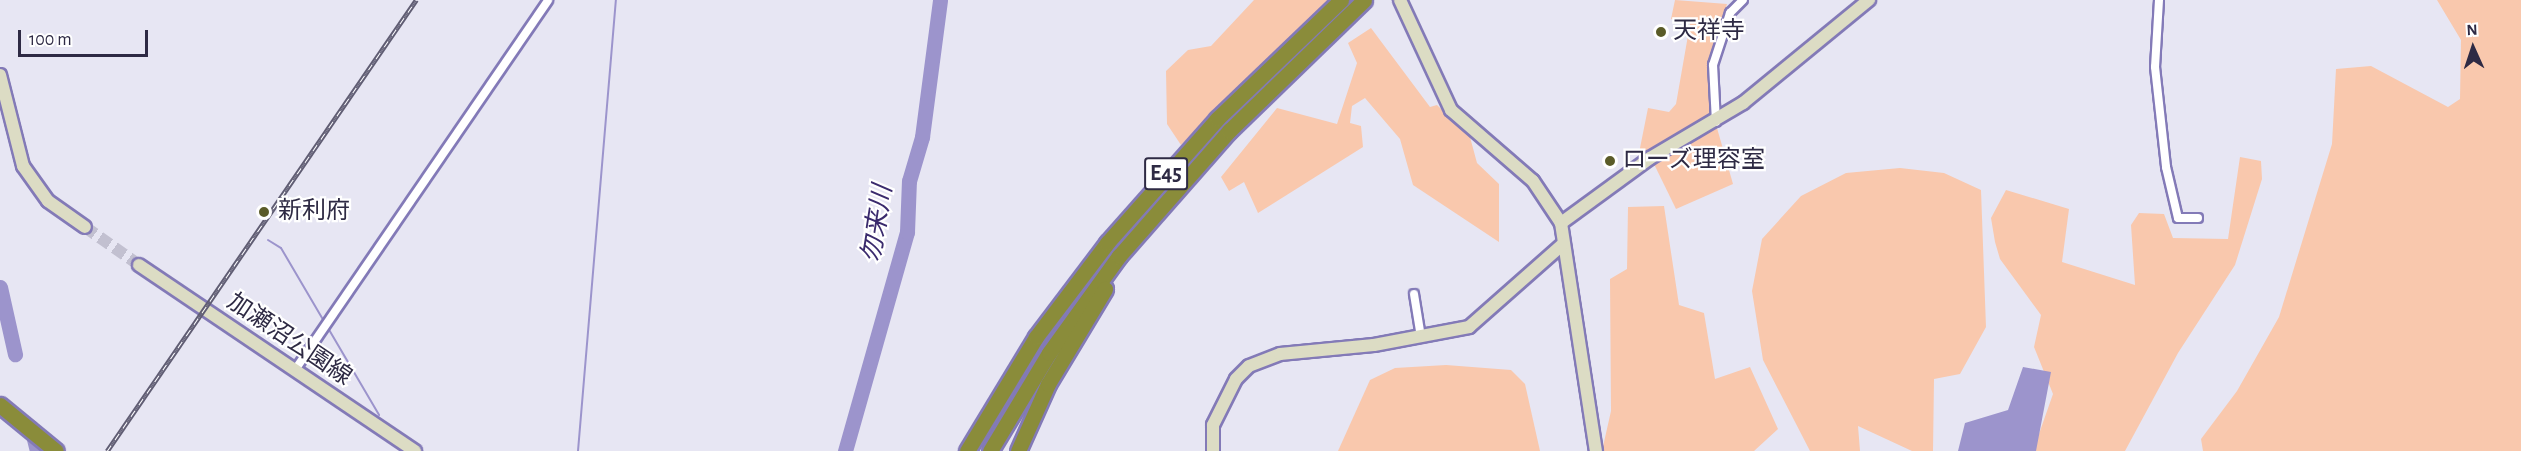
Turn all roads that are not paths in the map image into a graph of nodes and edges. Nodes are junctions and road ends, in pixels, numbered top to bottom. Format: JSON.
{"nodes":[{"id":1,"x":548,"y":0,"type":"edge"},
{"id":2,"x":1341,"y":0,"type":"edge"},
{"id":3,"x":1364,"y":0,"type":"edge"},
{"id":4,"x":1400,"y":0,"type":"edge"},
{"id":5,"x":1743,"y":0,"type":"edge"},
{"id":6,"x":1869,"y":0,"type":"edge"},
{"id":7,"x":2159,"y":0,"type":"edge"},
{"id":8,"x":0,"y":75,"type":"edge"},
{"id":9,"x":1716,"y":122,"type":"junction"},
{"id":10,"x":1157,"y":211,"type":"junction"},
{"id":11,"x":2198,"y":218,"type":"dead end"},
{"id":12,"x":1561,"y":223,"type":"junction"},
{"id":13,"x":85,"y":227,"type":"tunnel mouth"},
{"id":14,"x":1563,"y":244,"type":"junction"},
{"id":15,"x":139,"y":265,"type":"tunnel mouth"},
{"id":16,"x":1414,"y":294,"type":"dead end"},
{"id":17,"x":1421,"y":338,"type":"junction"},
{"id":18,"x":1015,"y":368,"type":"junction"},
{"id":19,"x":295,"y":370,"type":"junction"},
{"id":20,"x":0,"y":405,"type":"edge"},
{"id":21,"x":0,"y":410,"type":"edge"},
{"id":22,"x":43,"y":451,"type":"edge"},
{"id":23,"x":56,"y":451,"type":"edge"},
{"id":24,"x":415,"y":451,"type":"edge"},
{"id":25,"x":956,"y":451,"type":"edge"},
{"id":26,"x":966,"y":451,"type":"edge"},
{"id":27,"x":990,"y":451,"type":"edge"},
{"id":28,"x":1018,"y":451,"type":"edge"},
{"id":29,"x":1213,"y":451,"type":"edge"},
{"id":30,"x":1596,"y":451,"type":"edge"}],
"edges":[{"from":1,"to":19,"type":"street"},
{"from":2,"to":18,"type":"highway","number":"E45"},
{"from":3,"to":10,"type":"highway","number":"E45"},
{"from":4,"to":12,"type":"street"},
{"from":5,"to":9,"type":"street"},
{"from":6,"to":9,"type":"street"},
{"from":7,"to":11,"type":"street"},
{"from":8,"to":13,"type":"street"},
{"from":9,"to":12,"type":"street"},
{"from":10,"to":27,"type":"highway","number":"E45"},
{"from":10,"to":28,"type":"highway"},
{"from":12,"to":14,"type":"street"},
{"from":14,"to":17,"type":"street"},
{"from":14,"to":30,"type":"street"},
{"from":15,"to":19,"type":"street","name":"加瀬沼公園線"},
{"from":16,"to":17,"type":"street"},
{"from":17,"to":29,"type":"street"},
{"from":18,"to":25,"type":"highway"},
{"from":18,"to":26,"type":"highway","number":"E45"},
{"from":19,"to":24,"type":"street","name":"加瀬沼公園線"},
{"from":20,"to":23,"type":"highway"},
{"from":21,"to":22,"type":"highway"}]}
